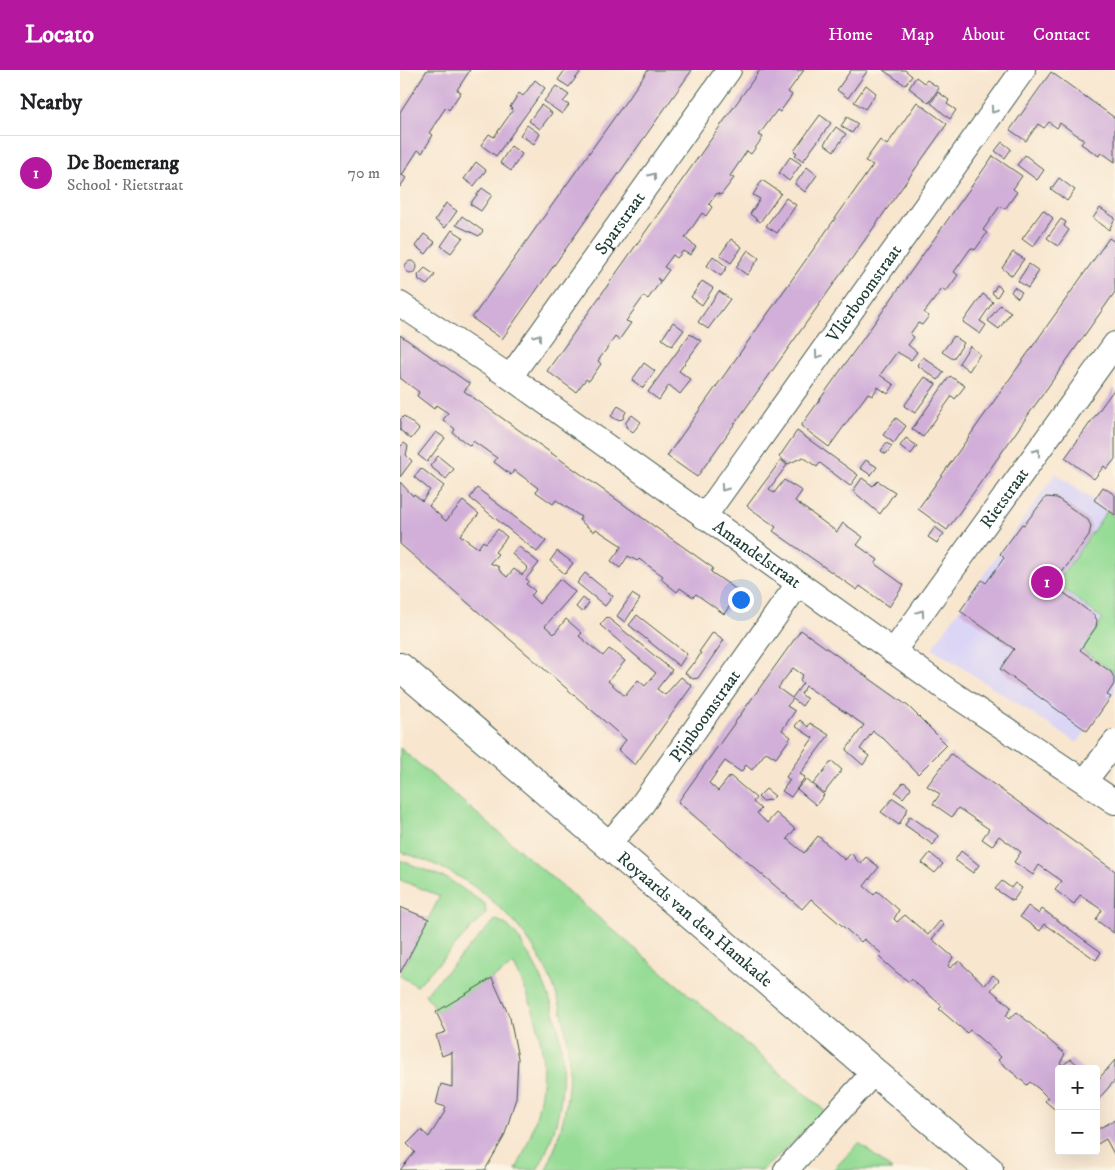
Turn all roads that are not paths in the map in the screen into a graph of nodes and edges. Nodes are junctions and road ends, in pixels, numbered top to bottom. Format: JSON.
{"nodes":[{"id":1,"x":729,"y":70,"type":"edge"},
{"id":2,"x":1023,"y":70,"type":"edge"},
{"id":3,"x":400,"y":304,"type":"edge"},
{"id":4,"x":1115,"y":344,"type":"edge"},
{"id":5,"x":510,"y":377,"type":"junction"},
{"id":6,"x":704,"y":517,"type":"junction"},
{"id":7,"x":798,"y":584,"type":"junction"},
{"id":8,"x":893,"y":652,"type":"junction"},
{"id":9,"x":400,"y":666,"type":"edge"},
{"id":10,"x":1115,"y":742,"type":"edge"},
{"id":11,"x":1085,"y":781,"type":"junction"},
{"id":12,"x":1115,"y":802,"type":"edge"},
{"id":13,"x":608,"y":844,"type":"junction"},
{"id":14,"x":874,"y":1072,"type":"junction"},
{"id":15,"x":786,"y":1170,"type":"edge"},
{"id":16,"x":989,"y":1170,"type":"edge"}],
"edges":[{"from":5,"to":1,"type":"street","name":"Sparstraat","one_way":true},
{"from":2,"to":6,"type":"street","name":"Vlierboomstraat","one_way":true},
{"from":3,"to":5,"type":"street","name":"Amandelstraat"},
{"from":8,"to":4,"type":"street","name":"Rietstraat","one_way":true},
{"from":5,"to":6,"type":"street","name":"Amandelstraat"},
{"from":6,"to":7,"type":"street","name":"Amandelstraat"},
{"from":7,"to":8,"type":"street","name":"Amandelstraat"},
{"from":7,"to":13,"type":"street","name":"Pijnboomstraat"},
{"from":8,"to":11,"type":"street","name":"Amandelstraat"},
{"from":9,"to":13,"type":"street","name":"Royaards van den Hamkade"},
{"from":10,"to":11,"type":"street"},
{"from":11,"to":12,"type":"street","name":"Amandelstraat"},
{"from":13,"to":14,"type":"street","name":"Royaards van den Hamkade"},
{"from":14,"to":15,"type":"street"},
{"from":14,"to":16,"type":"street","name":"Royaards van den Hamkade"}]}
